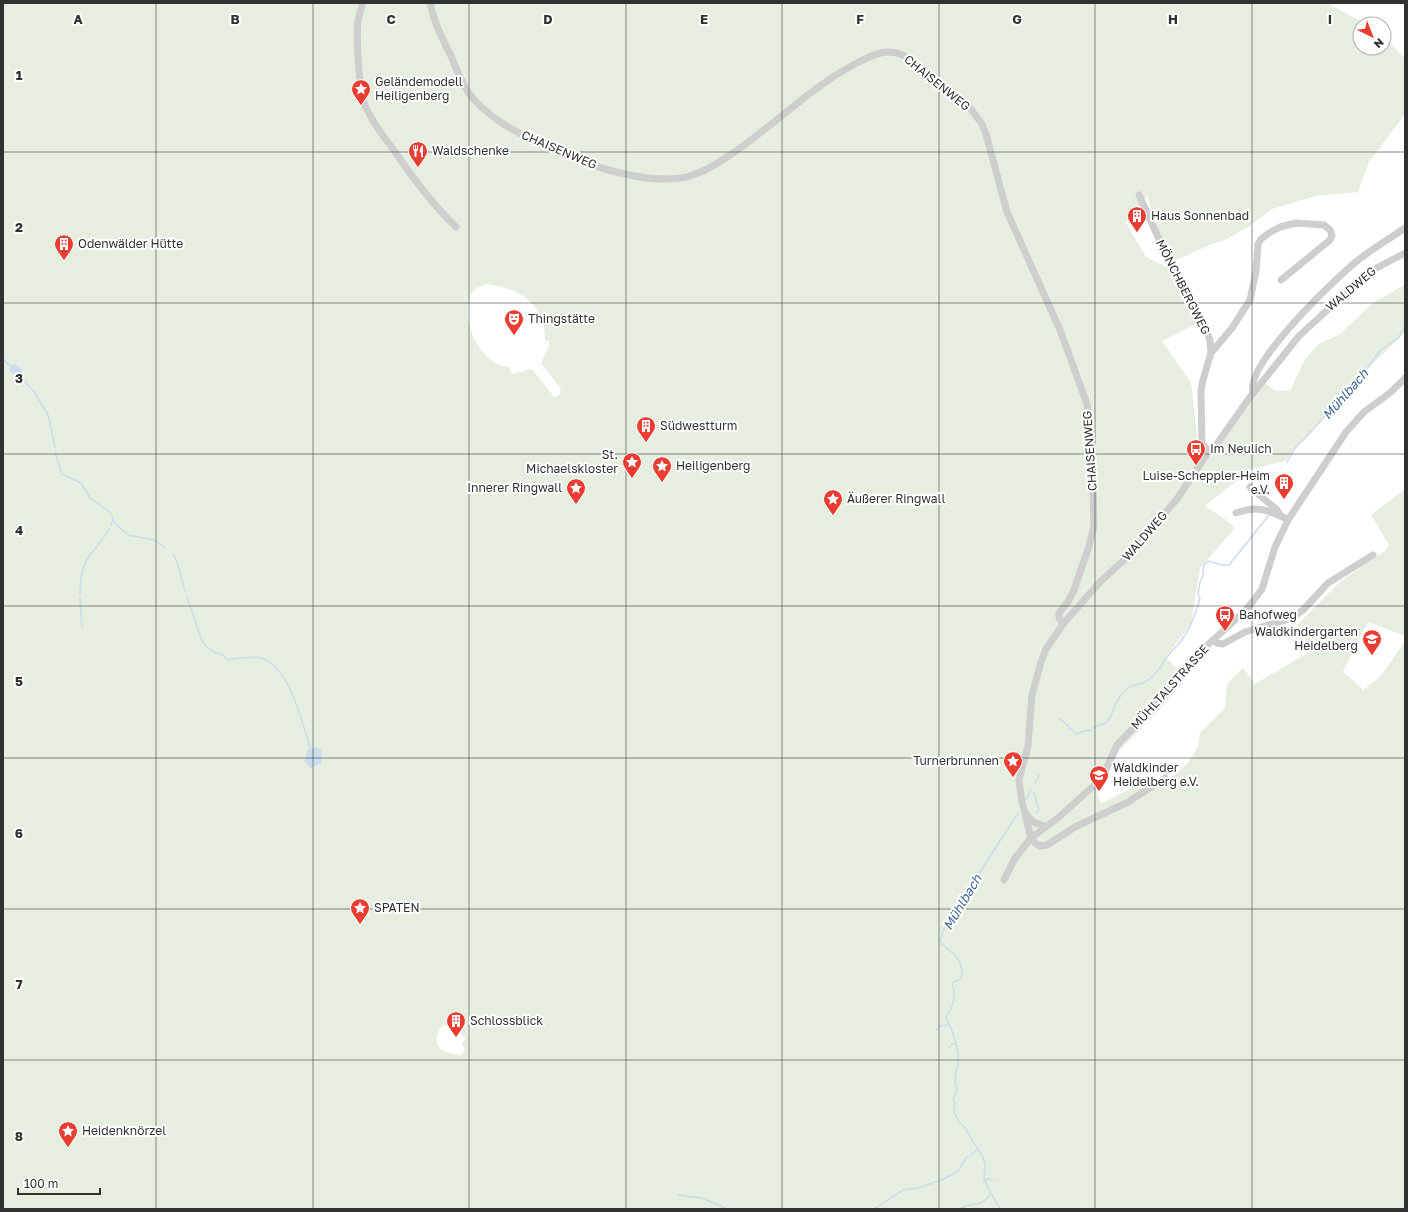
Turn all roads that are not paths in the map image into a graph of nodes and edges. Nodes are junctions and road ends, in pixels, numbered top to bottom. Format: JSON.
{"nodes":[{"id":1,"x":363,"y":3,"type":"edge"},
{"id":2,"x":430,"y":3,"type":"edge"},
{"id":3,"x":1139,"y":195,"type":"dead end"},
{"id":4,"x":456,"y":227,"type":"dead end"},
{"id":5,"x":1405,"y":228,"type":"edge"},
{"id":6,"x":1405,"y":253,"type":"edge"},
{"id":7,"x":1281,"y":280,"type":"dead end"},
{"id":8,"x":1211,"y":353,"type":"junction"},
{"id":9,"x":1405,"y":378,"type":"edge"},
{"id":10,"x":1253,"y":393,"type":"junction"},
{"id":11,"x":1208,"y":450,"type":"junction"},
{"id":12,"x":1250,"y":487,"type":"dead end"},
{"id":13,"x":1236,"y":513,"type":"dead end"},
{"id":14,"x":1281,"y":516,"type":"junction"},
{"id":15,"x":1288,"y":520,"type":"junction"},
{"id":16,"x":1373,"y":555,"type":"dead end"},
{"id":17,"x":1063,"y":624,"type":"junction"},
{"id":18,"x":1213,"y":640,"type":"junction"},
{"id":19,"x":1165,"y":778,"type":"dead end"},
{"id":20,"x":1025,"y":812,"type":"junction"},
{"id":21,"x":1046,"y":826,"type":"junction"},
{"id":22,"x":1031,"y":838,"type":"junction"},
{"id":23,"x":1004,"y":880,"type":"dead end"}],
"edges":[{"from":1,"to":4,"type":"street"},
{"from":2,"to":17,"type":"street","name":"CHAISENWEG"},
{"from":3,"to":8,"type":"street","name":"MÖNCHBERGWEG"},
{"from":5,"to":10,"type":"street"},
{"from":6,"to":10,"type":"street","name":"WALDWEG"},
{"from":7,"to":8,"type":"street"},
{"from":8,"to":11,"type":"street","name":"MÖNCHBERGWEG"},
{"from":9,"to":15,"type":"street","name":"MÜHLTALSTRASSE"},
{"from":10,"to":11,"type":"street","name":"WALDWEG"},
{"from":11,"to":17,"type":"street","name":"WALDWEG"},
{"from":12,"to":14,"type":"street"},
{"from":13,"to":14,"type":"street"},
{"from":14,"to":15,"type":"street"},
{"from":15,"to":18,"type":"street","name":"MÜHLTALSTRASSE"},
{"from":16,"to":18,"type":"street"},
{"from":17,"to":20,"type":"street","name":"WALDWEG"},
{"from":18,"to":21,"type":"street","name":"MÜHLTALSTRASSE"},
{"from":19,"to":22,"type":"street"},
{"from":20,"to":21,"type":"street"},
{"from":20,"to":22,"type":"street","name":"WALDWEG"},
{"from":21,"to":22,"type":"street","name":"MÜHLTALSTRASSE"},
{"from":22,"to":23,"type":"street"}]}
